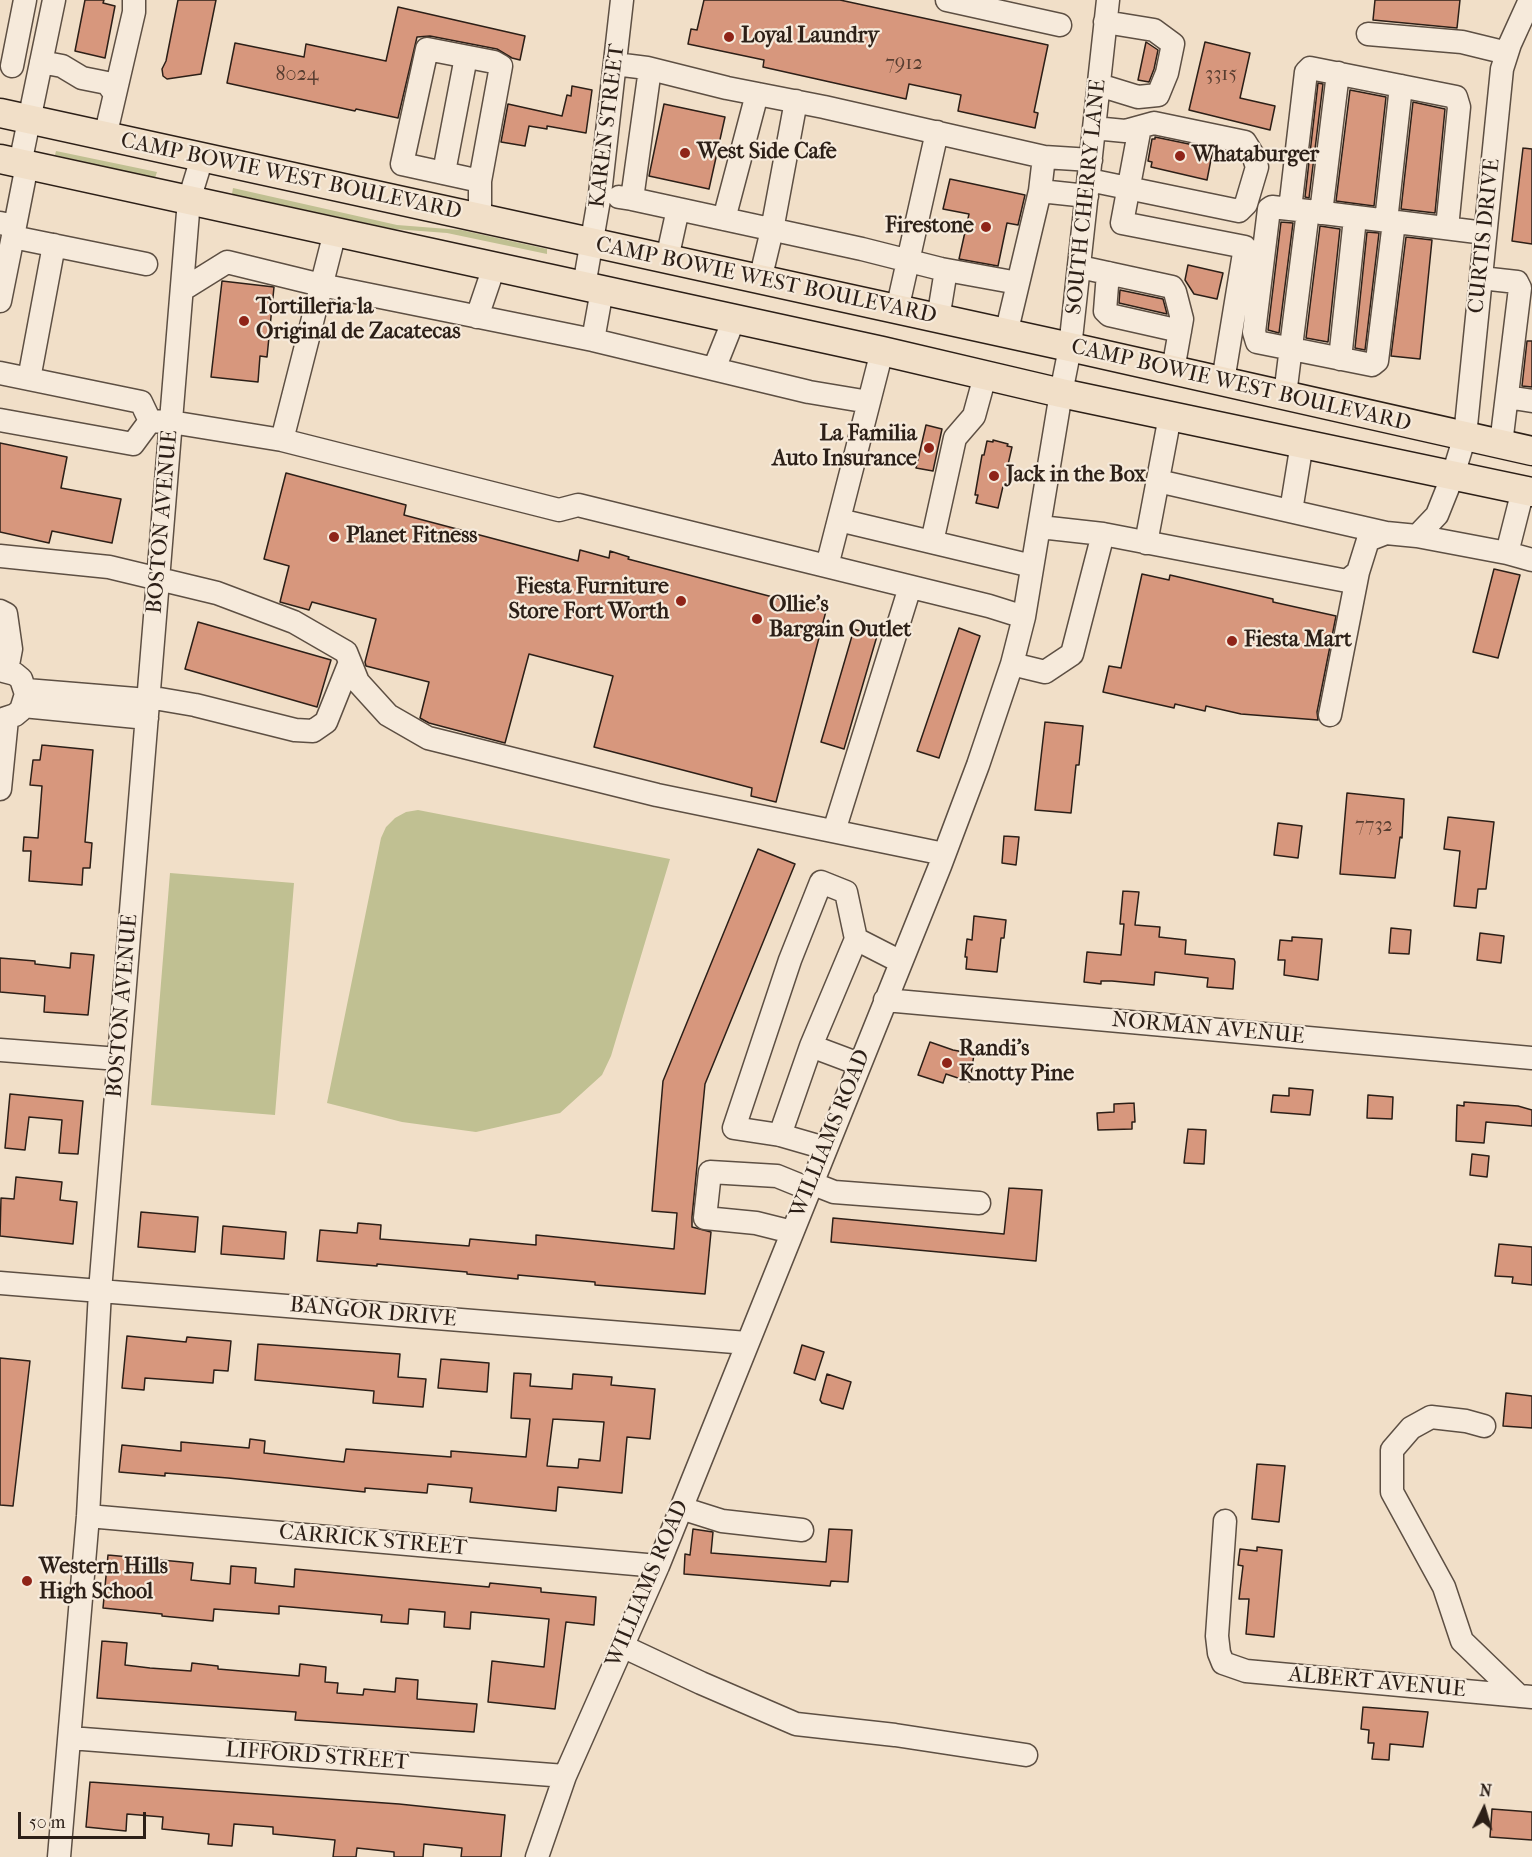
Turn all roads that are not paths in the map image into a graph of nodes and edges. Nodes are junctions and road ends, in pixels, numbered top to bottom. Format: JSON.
{"nodes":[{"id":1,"x":54,"y":0,"type":"edge"},
{"id":2,"x":134,"y":0,"type":"edge"},
{"id":3,"x":622,"y":0,"type":"edge"},
{"id":4,"x":947,"y":0,"type":"edge"},
{"id":5,"x":1530,"y":0,"type":"edge"},
{"id":6,"x":15,"y":11,"type":"edge"},
{"id":7,"x":1106,"y":11,"type":"edge"},
{"id":8,"x":49,"y":25,"type":"junction"},
{"id":9,"x":1060,"y":25,"type":"dead end"},
{"id":10,"x":1368,"y":34,"type":"dead end"},
{"id":11,"x":1507,"y":53,"type":"junction"},
{"id":12,"x":466,"y":57,"type":"junction"},
{"id":13,"x":615,"y":64,"type":"junction"},
{"id":14,"x":6,"y":65,"type":"edge"},
{"id":15,"x":40,"y":67,"type":"junction"},
{"id":16,"x":650,"y":69,"type":"junction"},
{"id":17,"x":1338,"y":73,"type":"junction"},
{"id":18,"x":1099,"y":85,"type":"junction"},
{"id":19,"x":1401,"y":86,"type":"junction"},
{"id":20,"x":115,"y":94,"type":"junction"},
{"id":21,"x":757,"y":94,"type":"junction"},
{"id":22,"x":796,"y":101,"type":"junction"},
{"id":23,"x":0,"y":113,"type":"edge"},
{"id":24,"x":28,"y":120,"type":"junction"},
{"id":25,"x":1140,"y":127,"type":"junction"},
{"id":26,"x":1094,"y":128,"type":"junction"},
{"id":27,"x":937,"y":132,"type":"junction"},
{"id":28,"x":105,"y":137,"type":"junction"},
{"id":29,"x":1044,"y":157,"type":"junction"},
{"id":30,"x":202,"y":158,"type":"junction"},
{"id":31,"x":16,"y":163,"type":"edge"},
{"id":32,"x":402,"y":164,"type":"junction"},
{"id":33,"x":444,"y":172,"type":"junction"},
{"id":34,"x":1089,"y":179,"type":"junction"},
{"id":35,"x":480,"y":181,"type":"junction"},
{"id":36,"x":1128,"y":188,"type":"junction"},
{"id":37,"x":1040,"y":190,"type":"junction"},
{"id":38,"x":600,"y":194,"type":"junction"},
{"id":39,"x":189,"y":200,"type":"junction"},
{"id":40,"x":394,"y":200,"type":"junction"},
{"id":41,"x":632,"y":200,"type":"junction"},
{"id":42,"x":678,"y":210,"type":"junction"},
{"id":43,"x":1236,"y":210,"type":"junction"},
{"id":44,"x":1306,"y":211,"type":"junction"},
{"id":45,"x":1355,"y":218,"type":"junction"},
{"id":46,"x":480,"y":219,"type":"junction"},
{"id":47,"x":724,"y":219,"type":"junction"},
{"id":48,"x":1390,"y":222,"type":"junction"},
{"id":49,"x":1447,"y":228,"type":"junction"},
{"id":50,"x":9,"y":229,"type":"edge"},
{"id":51,"x":772,"y":230,"type":"junction"},
{"id":52,"x":335,"y":232,"type":"junction"},
{"id":53,"x":1485,"y":233,"type":"junction"},
{"id":54,"x":593,"y":243,"type":"junction"},
{"id":55,"x":1230,"y":244,"type":"junction"},
{"id":56,"x":54,"y":245,"type":"junction"},
{"id":57,"x":667,"y":259,"type":"junction"},
{"id":58,"x":907,"y":261,"type":"junction"},
{"id":59,"x":146,"y":264,"type":"dead end"},
{"id":60,"x":494,"y":267,"type":"junction"},
{"id":61,"x":1080,"y":267,"type":"junction"},
{"id":62,"x":946,"y":270,"type":"junction"},
{"id":63,"x":1108,"y":273,"type":"junction"},
{"id":64,"x":1481,"y":278,"type":"junction"},
{"id":65,"x":760,"y":280,"type":"junction"},
{"id":66,"x":1017,"y":283,"type":"junction"},
{"id":67,"x":321,"y":285,"type":"junction"},
{"id":68,"x":593,"y":288,"type":"junction"},
{"id":69,"x":182,"y":290,"type":"junction"},
{"id":70,"x":0,"y":301,"type":"edge"},
{"id":71,"x":897,"y":310,"type":"junction"},
{"id":72,"x":477,"y":317,"type":"junction"},
{"id":73,"x":734,"y":319,"type":"junction"},
{"id":74,"x":938,"y":319,"type":"junction"},
{"id":75,"x":1180,"y":331,"type":"junction"},
{"id":76,"x":1006,"y":334,"type":"junction"},
{"id":77,"x":593,"y":340,"type":"junction"},
{"id":78,"x":1070,"y":348,"type":"junction"},
{"id":79,"x":1291,"y":350,"type":"junction"},
{"id":80,"x":882,"y":351,"type":"junction"},
{"id":81,"x":1473,"y":352,"type":"junction"},
{"id":82,"x":1512,"y":356,"type":"junction"},
{"id":83,"x":1340,"y":359,"type":"junction"},
{"id":84,"x":714,"y":369,"type":"junction"},
{"id":85,"x":1173,"y":370,"type":"junction"},
{"id":86,"x":0,"y":373,"type":"edge"},
{"id":87,"x":985,"y":376,"type":"junction"},
{"id":88,"x":29,"y":379,"type":"junction"},
{"id":89,"x":1223,"y":381,"type":"junction"},
{"id":90,"x":1061,"y":393,"type":"junction"},
{"id":91,"x":1285,"y":395,"type":"junction"},
{"id":92,"x":1507,"y":397,"type":"junction"},
{"id":93,"x":1532,"y":401,"type":"edge"},
{"id":94,"x":869,"y":402,"type":"junction"},
{"id":95,"x":1170,"y":416,"type":"junction"},
{"id":96,"x":0,"y":420,"type":"edge"},
{"id":97,"x":161,"y":421,"type":"junction"},
{"id":98,"x":1464,"y":436,"type":"junction"},
{"id":99,"x":282,"y":440,"type":"junction"},
{"id":100,"x":1302,"y":443,"type":"junction"},
{"id":101,"x":1501,"y":444,"type":"junction"},
{"id":102,"x":1532,"y":451,"type":"edge"},
{"id":103,"x":1453,"y":475,"type":"junction"},
{"id":104,"x":1158,"y":481,"type":"junction"},
{"id":105,"x":1527,"y":491,"type":"edge"},
{"id":106,"x":1291,"y":511,"type":"junction"},
{"id":107,"x":839,"y":520,"type":"junction"},
{"id":108,"x":1040,"y":527,"type":"junction"},
{"id":109,"x":1386,"y":533,"type":"junction"},
{"id":110,"x":1103,"y":534,"type":"junction"},
{"id":111,"x":1417,"y":536,"type":"junction"},
{"id":112,"x":932,"y":542,"type":"junction"},
{"id":113,"x":1146,"y":543,"type":"junction"},
{"id":114,"x":1507,"y":554,"type":"junction"},
{"id":115,"x":0,"y":556,"type":"edge"},
{"id":116,"x":1532,"y":560,"type":"edge"},
{"id":117,"x":827,"y":566,"type":"junction"},
{"id":118,"x":1032,"y":567,"type":"junction"},
{"id":119,"x":1358,"y":572,"type":"junction"},
{"id":120,"x":158,"y":578,"type":"junction"},
{"id":121,"x":910,"y":586,"type":"junction"},
{"id":122,"x":0,"y":611,"type":"edge"},
{"id":123,"x":1024,"y":617,"type":"junction"},
{"id":124,"x":350,"y":662,"type":"junction"},
{"id":125,"x":1012,"y":664,"type":"junction"},
{"id":126,"x":4,"y":670,"type":"edge"},
{"id":127,"x":148,"y":705,"type":"junction"},
{"id":128,"x":14,"y":709,"type":"edge"},
{"id":129,"x":1330,"y":714,"type":"dead end"},
{"id":130,"x":0,"y":789,"type":"edge"},
{"id":131,"x":834,"y":831,"type":"junction"},
{"id":132,"x":944,"y":854,"type":"junction"},
{"id":133,"x":856,"y":939,"type":"junction"},
{"id":134,"x":901,"y":962,"type":"junction"},
{"id":135,"x":885,"y":1000,"type":"junction"},
{"id":136,"x":811,"y":1046,"type":"junction"},
{"id":137,"x":0,"y":1050,"type":"edge"},
{"id":138,"x":1532,"y":1058,"type":"edge"},
{"id":139,"x":119,"y":1059,"type":"junction"},
{"id":140,"x":859,"y":1064,"type":"junction"},
{"id":141,"x":780,"y":1135,"type":"junction"},
{"id":142,"x":825,"y":1148,"type":"junction"},
{"id":143,"x":810,"y":1186,"type":"junction"},
{"id":144,"x":979,"y":1203,"type":"dead end"},
{"id":145,"x":792,"y":1232,"type":"junction"},
{"id":146,"x":0,"y":1283,"type":"edge"},
{"id":147,"x":100,"y":1291,"type":"junction"},
{"id":148,"x":747,"y":1343,"type":"junction"},
{"id":149,"x":1484,"y":1426,"type":"dead end"},
{"id":150,"x":681,"y":1508,"type":"junction"},
{"id":151,"x":88,"y":1516,"type":"junction"},
{"id":152,"x":1226,"y":1521,"type":"dead end"},
{"id":153,"x":802,"y":1530,"type":"dead end"},
{"id":154,"x":658,"y":1566,"type":"junction"},
{"id":155,"x":622,"y":1646,"type":"junction"},
{"id":156,"x":1526,"y":1696,"type":"edge"},
{"id":157,"x":70,"y":1738,"type":"junction"},
{"id":158,"x":1026,"y":1755,"type":"dead end"},
{"id":159,"x":565,"y":1776,"type":"junction"},
{"id":160,"x":59,"y":1857,"type":"edge"},
{"id":161,"x":537,"y":1857,"type":"edge"}],
"edges":[{"from":1,"to":8,"type":"street"},
{"from":2,"to":20,"type":"street"},
{"from":3,"to":13,"type":"street","name":"KAREN STREET"},
{"from":4,"to":9,"type":"street"},
{"from":5,"to":11,"type":"street","name":"CURTIS DRIVE"},
{"from":6,"to":8,"type":"street"},
{"from":6,"to":14,"type":"street"},
{"from":7,"to":18,"type":"street","name":"SOUTH CHERRY LANE"},
{"from":7,"to":18,"type":"street"},
{"from":8,"to":15,"type":"street"},
{"from":10,"to":11,"type":"street"},
{"from":11,"to":53,"type":"street","name":"CURTIS DRIVE"},
{"from":12,"to":32,"type":"street"},
{"from":12,"to":33,"type":"street"},
{"from":12,"to":35,"type":"street"},
{"from":13,"to":16,"type":"street"},
{"from":13,"to":38,"type":"street","name":"KAREN STREET"},
{"from":14,"to":15,"type":"street"},
{"from":15,"to":20,"type":"street"},
{"from":15,"to":24,"type":"street"},
{"from":16,"to":21,"type":"street"},
{"from":16,"to":41,"type":"street"},
{"from":17,"to":19,"type":"street"},
{"from":17,"to":44,"type":"street"},
{"from":17,"to":44,"type":"street"},
{"from":18,"to":26,"type":"street","name":"SOUTH CHERRY LANE"},
{"from":19,"to":48,"type":"street"},
{"from":19,"to":49,"type":"street"},
{"from":20,"to":28,"type":"street"},
{"from":21,"to":22,"type":"street"},
{"from":21,"to":47,"type":"street"},
{"from":22,"to":27,"type":"street"},
{"from":22,"to":51,"type":"street"},
{"from":23,"to":24,"type":"main road","name":"CAMP BOWIE WEST BOULEVARD"},
{"from":24,"to":28,"type":"main road","name":"CAMP BOWIE WEST BOULEVARD"},
{"from":24,"to":31,"type":"street"},
{"from":25,"to":26,"type":"street"},
{"from":25,"to":36,"type":"street"},
{"from":25,"to":43,"type":"street"},
{"from":26,"to":34,"type":"street","name":"SOUTH CHERRY LANE"},
{"from":27,"to":29,"type":"street"},
{"from":27,"to":58,"type":"street"},
{"from":28,"to":30,"type":"main road","name":"CAMP BOWIE WEST BOULEVARD"},
{"from":29,"to":34,"type":"street"},
{"from":29,"to":37,"type":"street"},
{"from":30,"to":39,"type":"street","name":"BOSTON AVENUE"},
{"from":30,"to":40,"type":"main road","name":"CAMP BOWIE WEST BOULEVARD"},
{"from":31,"to":39,"type":"main road","name":"CAMP BOWIE WEST BOULEVARD"},
{"from":31,"to":50,"type":"street"},
{"from":32,"to":33,"type":"street"},
{"from":32,"to":40,"type":"street"},
{"from":33,"to":35,"type":"street"},
{"from":34,"to":36,"type":"street"},
{"from":34,"to":37,"type":"street"},
{"from":34,"to":61,"type":"street","name":"SOUTH CHERRY LANE"},
{"from":35,"to":46,"type":"street"},
{"from":36,"to":43,"type":"street"},
{"from":36,"to":55,"type":"street"},
{"from":37,"to":66,"type":"street"},
{"from":38,"to":41,"type":"street"},
{"from":38,"to":54,"type":"street","name":"KAREN STREET"},
{"from":39,"to":52,"type":"main road","name":"CAMP BOWIE WEST BOULEVARD"},
{"from":39,"to":69,"type":"street","name":"BOSTON AVENUE"},
{"from":40,"to":46,"type":"main road","name":"CAMP BOWIE WEST BOULEVARD"},
{"from":41,"to":42,"type":"street"},
{"from":42,"to":47,"type":"street"},
{"from":42,"to":57,"type":"street"},
{"from":43,"to":55,"type":"street"},
{"from":44,"to":45,"type":"street"},
{"from":44,"to":79,"type":"street"},
{"from":44,"to":79,"type":"street"},
{"from":45,"to":48,"type":"street"},
{"from":45,"to":83,"type":"street"},
{"from":46,"to":54,"type":"main road","name":"CAMP BOWIE WEST BOULEVARD"},
{"from":47,"to":51,"type":"street"},
{"from":48,"to":49,"type":"street"},
{"from":48,"to":83,"type":"street"},
{"from":49,"to":53,"type":"street"},
{"from":50,"to":56,"type":"street"},
{"from":50,"to":70,"type":"street"},
{"from":51,"to":58,"type":"street"},
{"from":51,"to":65,"type":"street"},
{"from":52,"to":60,"type":"main road","name":"CAMP BOWIE WEST BOULEVARD"},
{"from":52,"to":67,"type":"street"},
{"from":53,"to":64,"type":"street","name":"CURTIS DRIVE"},
{"from":54,"to":57,"type":"main road","name":"CAMP BOWIE WEST BOULEVARD"},
{"from":54,"to":68,"type":"street","name":"KAREN STREET"},
{"from":55,"to":89,"type":"street"},
{"from":56,"to":59,"type":"street"},
{"from":56,"to":88,"type":"street"},
{"from":57,"to":65,"type":"main road","name":"CAMP BOWIE WEST BOULEVARD"},
{"from":58,"to":62,"type":"street"},
{"from":58,"to":71,"type":"street"},
{"from":60,"to":68,"type":"main road","name":"CAMP BOWIE WEST BOULEVARD"},
{"from":60,"to":72,"type":"street"},
{"from":61,"to":63,"type":"street"},
{"from":61,"to":78,"type":"street","name":"SOUTH CHERRY LANE"},
{"from":62,"to":66,"type":"street"},
{"from":62,"to":74,"type":"street"},
{"from":63,"to":75,"type":"street"},
{"from":63,"to":75,"type":"street"},
{"from":64,"to":81,"type":"street","name":"CURTIS DRIVE"},
{"from":64,"to":82,"type":"street"},
{"from":65,"to":71,"type":"main road","name":"CAMP BOWIE WEST BOULEVARD"},
{"from":66,"to":76,"type":"street"},
{"from":67,"to":69,"type":"street"},
{"from":67,"to":72,"type":"street"},
{"from":67,"to":99,"type":"street"},
{"from":68,"to":73,"type":"main road","name":"CAMP BOWIE WEST BOULEVARD"},
{"from":68,"to":77,"type":"street","name":"KAREN STREET"},
{"from":69,"to":97,"type":"street","name":"BOSTON AVENUE"},
{"from":71,"to":74,"type":"main road","name":"CAMP BOWIE WEST BOULEVARD"},
{"from":72,"to":77,"type":"street"},
{"from":73,"to":80,"type":"main road","name":"CAMP BOWIE WEST BOULEVARD"},
{"from":73,"to":84,"type":"street"},
{"from":74,"to":76,"type":"main road","name":"CAMP BOWIE WEST BOULEVARD"},
{"from":75,"to":85,"type":"street"},
{"from":76,"to":78,"type":"main road","name":"CAMP BOWIE WEST BOULEVARD"},
{"from":77,"to":84,"type":"street"},
{"from":78,"to":85,"type":"main road","name":"CAMP BOWIE WEST BOULEVARD"},
{"from":78,"to":90,"type":"street","name":"SOUTH CHERRY LANE"},
{"from":79,"to":83,"type":"street"},
{"from":79,"to":91,"type":"street"},
{"from":80,"to":87,"type":"main road","name":"CAMP BOWIE WEST BOULEVARD"},
{"from":80,"to":94,"type":"street"},
{"from":81,"to":82,"type":"street"},
{"from":81,"to":98,"type":"street","name":"CURTIS DRIVE"},
{"from":82,"to":92,"type":"street"},
{"from":84,"to":94,"type":"street"},
{"from":85,"to":89,"type":"main road","name":"CAMP BOWIE WEST BOULEVARD"},
{"from":86,"to":88,"type":"street"},
{"from":87,"to":90,"type":"main road","name":"CAMP BOWIE WEST BOULEVARD"},
{"from":87,"to":112,"type":"street"},
{"from":88,"to":97,"type":"street"},
{"from":89,"to":91,"type":"main road","name":"CAMP BOWIE WEST BOULEVARD"},
{"from":90,"to":95,"type":"main road","name":"CAMP BOWIE WEST BOULEVARD"},
{"from":90,"to":108,"type":"street","name":"WILLIAMS ROAD"},
{"from":91,"to":98,"type":"main road","name":"CAMP BOWIE WEST BOULEVARD"},
{"from":92,"to":93,"type":"street"},
{"from":92,"to":101,"type":"street"},
{"from":94,"to":107,"type":"street"},
{"from":95,"to":100,"type":"main road","name":"CAMP BOWIE WEST BOULEVARD"},
{"from":95,"to":104,"type":"street"},
{"from":96,"to":97,"type":"street"},
{"from":97,"to":99,"type":"street"},
{"from":97,"to":120,"type":"street","name":"BOSTON AVENUE"},
{"from":98,"to":101,"type":"main road","name":"CAMP BOWIE WEST BOULEVARD"},
{"from":98,"to":103,"type":"street","name":"CURTIS DRIVE"},
{"from":99,"to":117,"type":"street"},
{"from":100,"to":103,"type":"main road","name":"CAMP BOWIE WEST BOULEVARD"},
{"from":100,"to":106,"type":"street"},
{"from":101,"to":102,"type":"main road","name":"CAMP BOWIE WEST BOULEVARD"},
{"from":103,"to":105,"type":"main road","name":"CAMP BOWIE WEST BOULEVARD"},
{"from":103,"to":111,"type":"street","name":"CURTIS DRIVE"},
{"from":104,"to":106,"type":"street"},
{"from":104,"to":113,"type":"street"},
{"from":105,"to":114,"type":"street"},
{"from":106,"to":109,"type":"street"},
{"from":107,"to":112,"type":"street"},
{"from":107,"to":117,"type":"street"},
{"from":108,"to":110,"type":"street"},
{"from":108,"to":118,"type":"street","name":"WILLIAMS ROAD"},
{"from":109,"to":111,"type":"street"},
{"from":109,"to":119,"type":"street"},
{"from":110,"to":113,"type":"street"},
{"from":110,"to":125,"type":"street"},
{"from":111,"to":114,"type":"street"},
{"from":112,"to":118,"type":"street"},
{"from":113,"to":119,"type":"street"},
{"from":114,"to":116,"type":"street"},
{"from":115,"to":120,"type":"street"},
{"from":117,"to":121,"type":"street"},
{"from":118,"to":123,"type":"street","name":"WILLIAMS ROAD"},
{"from":119,"to":129,"type":"street"},
{"from":120,"to":124,"type":"street"},
{"from":120,"to":127,"type":"street","name":"BOSTON AVENUE"},
{"from":121,"to":123,"type":"street"},
{"from":121,"to":131,"type":"street"},
{"from":122,"to":126,"type":"street"},
{"from":123,"to":125,"type":"street","name":"WILLIAMS ROAD"},
{"from":124,"to":127,"type":"street"},
{"from":124,"to":131,"type":"street"},
{"from":125,"to":132,"type":"street","name":"WILLIAMS ROAD"},
{"from":126,"to":128,"type":"street"},
{"from":127,"to":128,"type":"street"},
{"from":127,"to":139,"type":"street","name":"BOSTON AVENUE"},
{"from":128,"to":130,"type":"street"},
{"from":131,"to":132,"type":"street"},
{"from":132,"to":134,"type":"street","name":"WILLIAMS ROAD"},
{"from":133,"to":134,"type":"street"},
{"from":133,"to":136,"type":"street"},
{"from":133,"to":141,"type":"street"},
{"from":134,"to":135,"type":"street","name":"WILLIAMS ROAD"},
{"from":135,"to":138,"type":"street","name":"NORMAN AVENUE"},
{"from":135,"to":140,"type":"street","name":"WILLIAMS ROAD"},
{"from":136,"to":140,"type":"street"},
{"from":136,"to":141,"type":"street"},
{"from":137,"to":139,"type":"street"},
{"from":139,"to":147,"type":"street","name":"BOSTON AVENUE"},
{"from":140,"to":142,"type":"street","name":"WILLIAMS ROAD"},
{"from":141,"to":142,"type":"street"},
{"from":142,"to":143,"type":"street","name":"WILLIAMS ROAD"},
{"from":143,"to":144,"type":"street"},
{"from":143,"to":145,"type":"street","name":"WILLIAMS ROAD"},
{"from":143,"to":145,"type":"street"},
{"from":145,"to":148,"type":"street","name":"WILLIAMS ROAD"},
{"from":146,"to":147,"type":"street","name":"BANGOR DRIVE"},
{"from":147,"to":148,"type":"street","name":"BANGOR DRIVE"},
{"from":147,"to":151,"type":"street","name":"BOSTON AVENUE"},
{"from":148,"to":150,"type":"street","name":"WILLIAMS ROAD"},
{"from":149,"to":156,"type":"street"},
{"from":150,"to":153,"type":"street"},
{"from":150,"to":154,"type":"street","name":"WILLIAMS ROAD"},
{"from":151,"to":154,"type":"street","name":"CARRICK STREET"},
{"from":151,"to":157,"type":"street","name":"BOSTON AVENUE"},
{"from":152,"to":156,"type":"street","name":"ALBERT AVENUE"},
{"from":154,"to":155,"type":"street","name":"WILLIAMS ROAD"},
{"from":155,"to":158,"type":"street"},
{"from":155,"to":159,"type":"street","name":"WILLIAMS ROAD"},
{"from":157,"to":159,"type":"street","name":"LIFFORD STREET"},
{"from":157,"to":160,"type":"street","name":"BOSTON AVENUE"},
{"from":159,"to":161,"type":"street","name":"WILLIAMS ROAD"}]}
